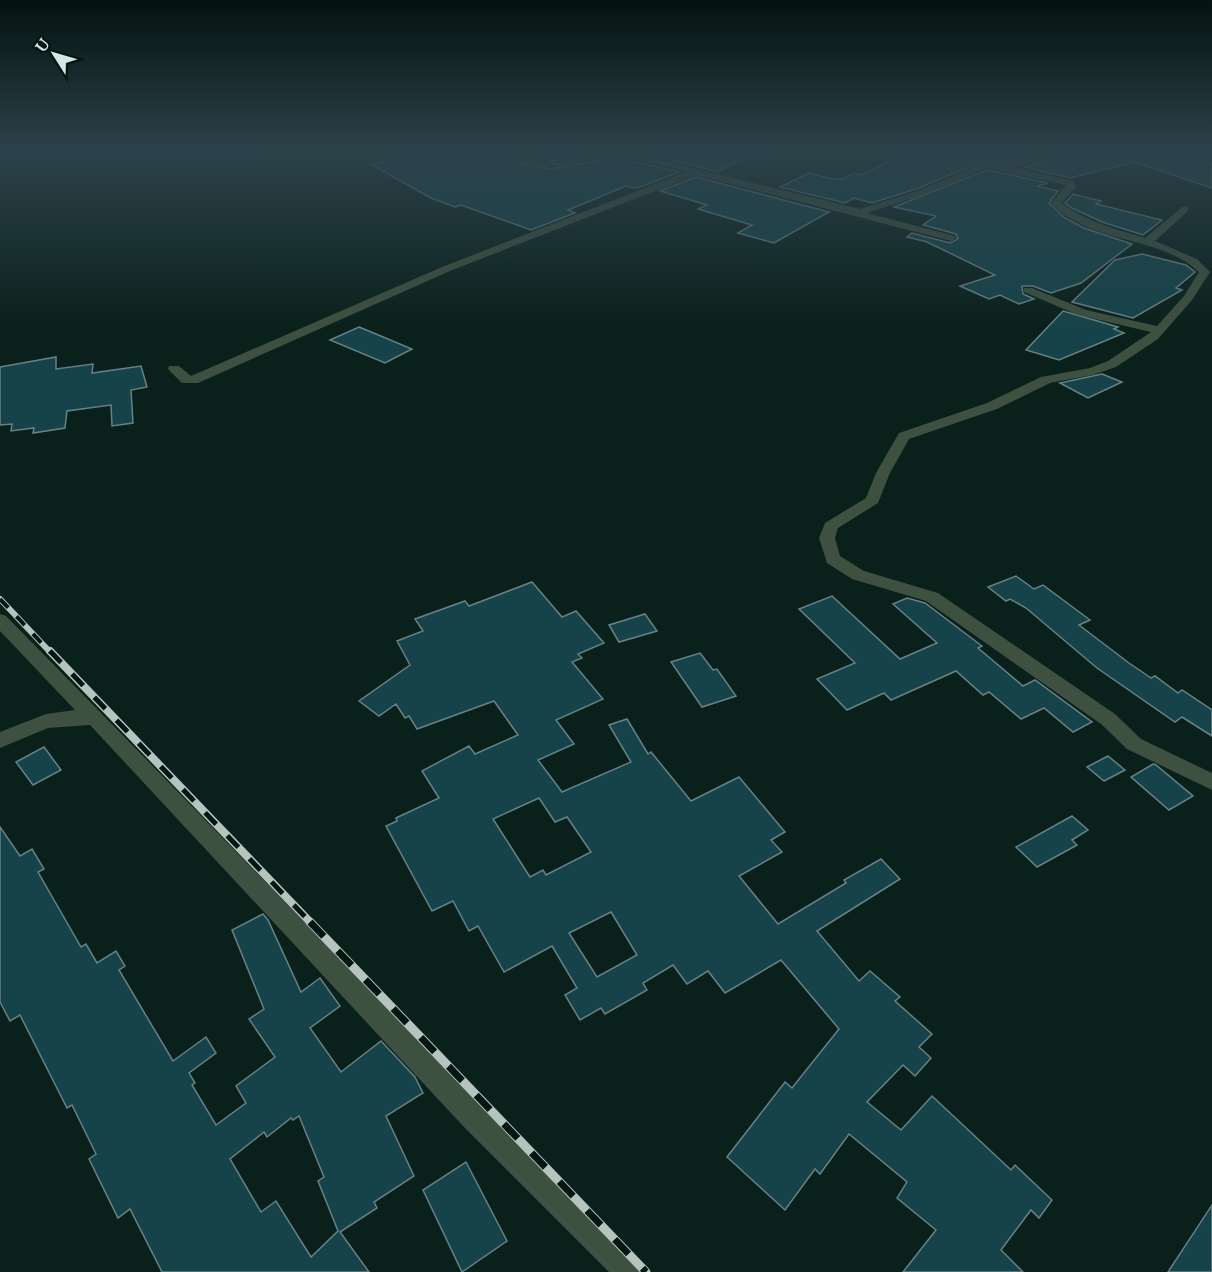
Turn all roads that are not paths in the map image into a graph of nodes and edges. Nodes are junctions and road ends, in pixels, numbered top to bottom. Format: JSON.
{"nodes":[{"id":1,"x":597,"y":210,"type":"edge"},
{"id":2,"x":854,"y":210,"type":"edge"},
{"id":3,"x":866,"y":210,"type":"edge"},
{"id":4,"x":1065,"y":210,"type":"edge"},
{"id":5,"x":1183,"y":210,"type":"edge"},
{"id":6,"x":861,"y":212,"type":"junction"},
{"id":7,"x":951,"y":238,"type":"dead end"},
{"id":8,"x":1146,"y":243,"type":"junction"},
{"id":9,"x":1028,"y":290,"type":"dead end"},
{"id":10,"x":1159,"y":330,"type":"junction"},
{"id":11,"x":174,"y":369,"type":"dead end"},
{"id":12,"x":0,"y":620,"type":"edge"},
{"id":13,"x":95,"y":718,"type":"junction"},
{"id":14,"x":0,"y":740,"type":"edge"},
{"id":15,"x":1212,"y":783,"type":"edge"},
{"id":16,"x":630,"y":1272,"type":"edge"}],
"edges":[{"from":1,"to":11,"type":"street"},
{"from":2,"to":6,"type":"street"},
{"from":3,"to":6,"type":"street"},
{"from":4,"to":8,"type":"street"},
{"from":5,"to":8,"type":"street"},
{"from":6,"to":7,"type":"street"},
{"from":8,"to":10,"type":"street"},
{"from":9,"to":10,"type":"street"},
{"from":10,"to":15,"type":"street"},
{"from":12,"to":13,"type":"street"},
{"from":13,"to":14,"type":"street"},
{"from":13,"to":16,"type":"street"}]}
